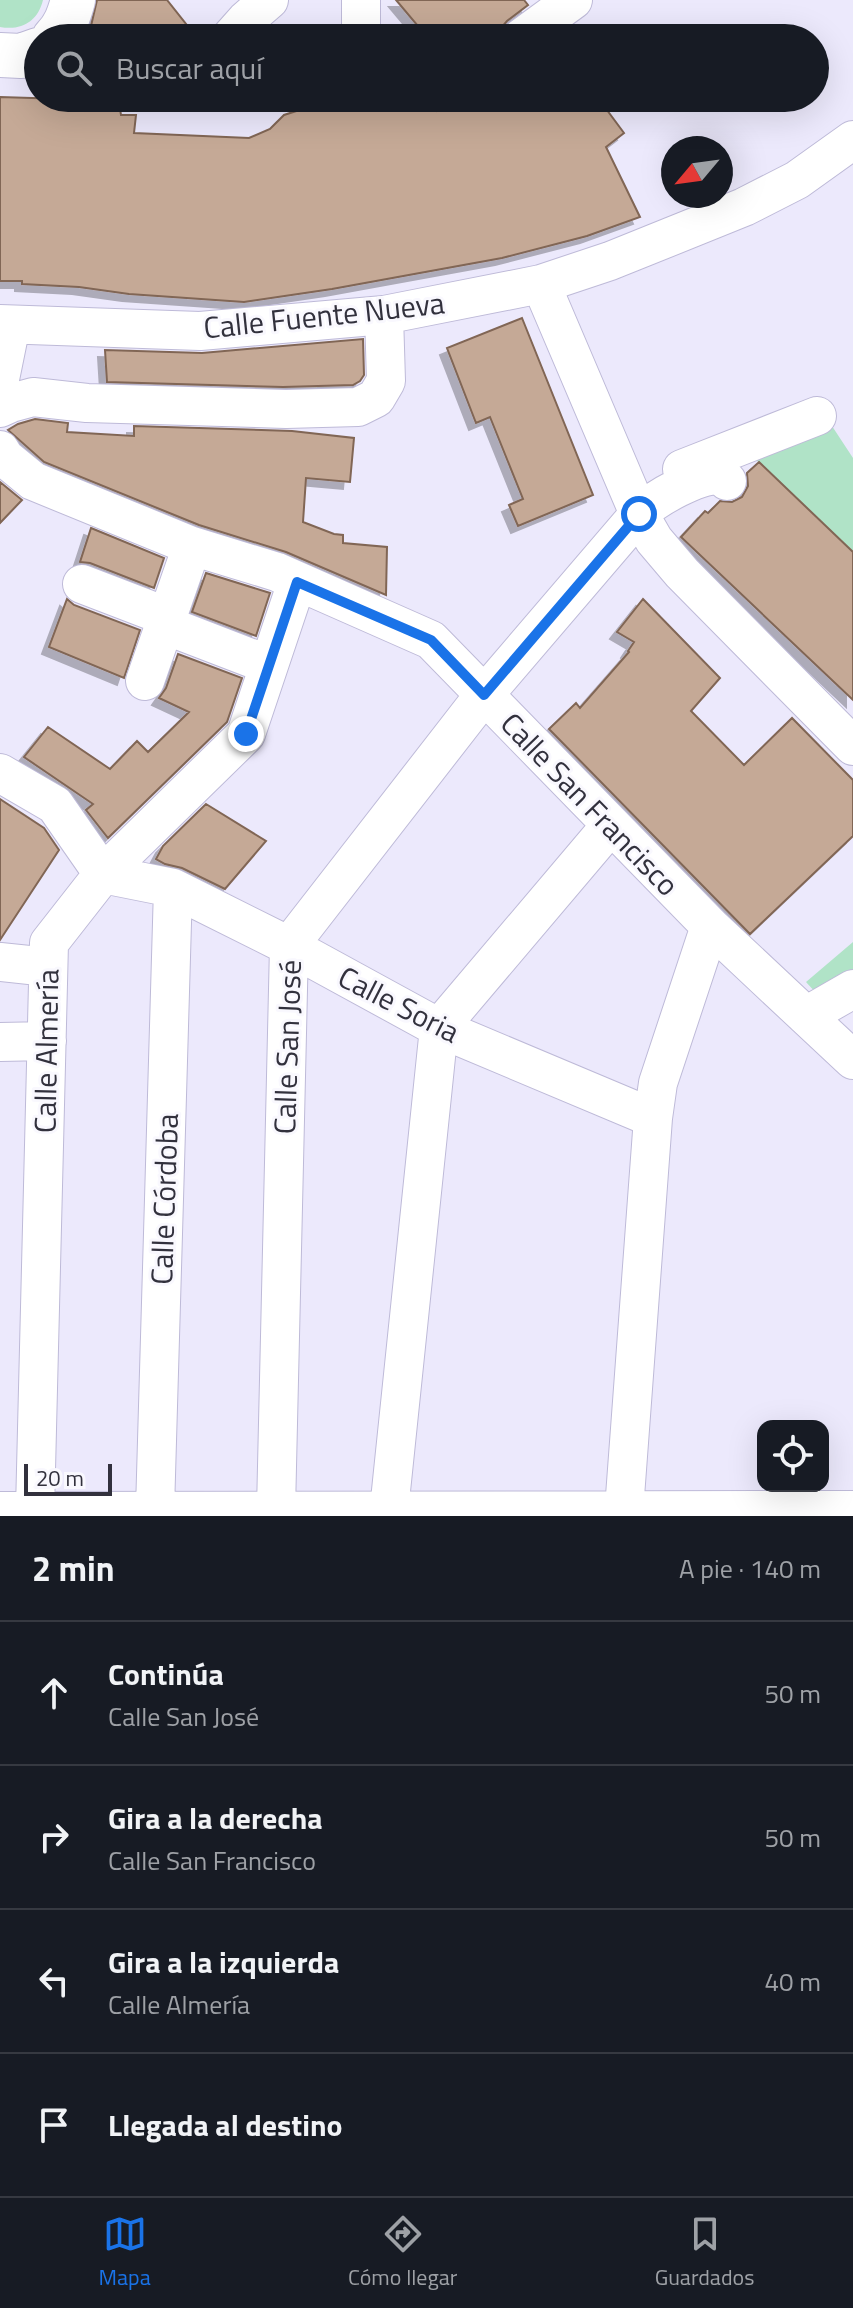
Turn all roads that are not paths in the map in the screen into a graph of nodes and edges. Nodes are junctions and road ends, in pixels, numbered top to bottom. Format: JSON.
{"nodes":[{"id":1,"x":269,"y":0,"type":"edge"},
{"id":2,"x":361,"y":0,"type":"edge"},
{"id":3,"x":573,"y":0,"type":"edge"},
{"id":4,"x":242,"y":24,"type":"edge"},
{"id":5,"x":361,"y":24,"type":"edge"},
{"id":6,"x":540,"y":24,"type":"edge"},
{"id":7,"x":853,"y":140,"type":"edge"},
{"id":8,"x":541,"y":284,"type":"junction"},
{"id":9,"x":384,"y":315,"type":"junction"},
{"id":10,"x":6,"y":325,"type":"edge"},
{"id":11,"x":0,"y":379,"type":"edge"},
{"id":12,"x":0,"y":408,"type":"edge"},
{"id":13,"x":817,"y":416,"type":"dead end"},
{"id":14,"x":0,"y":450,"type":"edge"},
{"id":15,"x":727,"y":481,"type":"dead end"},
{"id":16,"x":634,"y":502,"type":"junction"},
{"id":17,"x":192,"y":546,"type":"junction"},
{"id":18,"x":297,"y":582,"type":"junction"},
{"id":19,"x":82,"y":584,"type":"dead end"},
{"id":20,"x":166,"y":621,"type":"junction"},
{"id":21,"x":269,"y":665,"type":"junction"},
{"id":22,"x":145,"y":681,"type":"dead end"},
{"id":23,"x":484,"y":695,"type":"junction"},
{"id":24,"x":853,"y":746,"type":"edge"},
{"id":25,"x":0,"y":773,"type":"edge"},
{"id":26,"x":611,"y":825,"type":"junction"},
{"id":27,"x":103,"y":874,"type":"junction"},
{"id":28,"x":173,"y":888,"type":"junction"},
{"id":29,"x":710,"y":926,"type":"junction"},
{"id":30,"x":289,"y":946,"type":"junction"},
{"id":31,"x":0,"y":962,"type":"edge"},
{"id":32,"x":48,"y":967,"type":"junction"},
{"id":33,"x":853,"y":989,"type":"edge"},
{"id":34,"x":806,"y":1016,"type":"junction"},
{"id":35,"x":439,"y":1028,"type":"junction"},
{"id":36,"x":47,"y":1041,"type":"junction"},
{"id":37,"x":0,"y":1042,"type":"edge"},
{"id":38,"x":853,"y":1060,"type":"edge"},
{"id":39,"x":653,"y":1118,"type":"junction"},
{"id":40,"x":155,"y":1510,"type":"junction"},
{"id":41,"x":276,"y":1510,"type":"junction"},
{"id":42,"x":389,"y":1510,"type":"junction"},
{"id":43,"x":624,"y":1510,"type":"junction"},
{"id":44,"x":853,"y":1510,"type":"edge"},
{"id":45,"x":17,"y":1511,"type":"edge"},
{"id":46,"x":449,"y":1513,"type":"edge"},
{"id":47,"x":811,"y":1513,"type":"edge"}],
"edges":[{"from":1,"to":4,"type":"street"},
{"from":2,"to":5,"type":"street"},
{"from":3,"to":6,"type":"street"},
{"from":7,"to":8,"type":"street","name":"Calle Fuente Nueva"},
{"from":8,"to":9,"type":"street","name":"Calle Fuente Nueva"},
{"from":8,"to":16,"type":"street"},
{"from":9,"to":10,"type":"street","name":"Calle Fuente Nueva"},
{"from":9,"to":12,"type":"street"},
{"from":10,"to":11,"type":"street"},
{"from":13,"to":16,"type":"street"},
{"from":14,"to":17,"type":"street","name":"Calle San Francisco"},
{"from":15,"to":16,"type":"street"},
{"from":16,"to":23,"type":"street","name":"Calle San José"},
{"from":16,"to":24,"type":"street"},
{"from":17,"to":18,"type":"street","name":"Calle San Francisco"},
{"from":17,"to":20,"type":"street"},
{"from":18,"to":21,"type":"street","name":"Calle Almería"},
{"from":18,"to":23,"type":"street","name":"Calle San Francisco"},
{"from":19,"to":20,"type":"street"},
{"from":20,"to":21,"type":"street"},
{"from":20,"to":22,"type":"street"},
{"from":21,"to":27,"type":"street","name":"Calle Almería"},
{"from":23,"to":26,"type":"street","name":"Calle San Francisco"},
{"from":23,"to":30,"type":"street","name":"Calle San José"},
{"from":25,"to":27,"type":"street"},
{"from":26,"to":29,"type":"street","name":"Calle San Francisco"},
{"from":26,"to":35,"type":"street"},
{"from":27,"to":28,"type":"street","name":"Calle Soria"},
{"from":27,"to":32,"type":"street","name":"Calle Almería"},
{"from":28,"to":30,"type":"street","name":"Calle Soria"},
{"from":28,"to":40,"type":"street","name":"Calle Córdoba"},
{"from":29,"to":34,"type":"street","name":"Calle San Francisco"},
{"from":29,"to":39,"type":"street"},
{"from":30,"to":35,"type":"street","name":"Calle Soria"},
{"from":30,"to":41,"type":"street","name":"Calle San José"},
{"from":31,"to":32,"type":"street"},
{"from":32,"to":36,"type":"street","name":"Calle Almería"},
{"from":33,"to":34,"type":"street"},
{"from":34,"to":38,"type":"street","name":"Calle San Francisco"},
{"from":35,"to":39,"type":"street","name":"Calle Soria"},
{"from":35,"to":42,"type":"street"},
{"from":36,"to":37,"type":"street"},
{"from":36,"to":45,"type":"street","name":"Calle Almería"},
{"from":39,"to":43,"type":"street"},
{"from":40,"to":41,"type":"street"},
{"from":40,"to":45,"type":"street"},
{"from":41,"to":42,"type":"street"},
{"from":42,"to":46,"type":"street"},
{"from":43,"to":46,"type":"street"},
{"from":43,"to":47,"type":"street"},
{"from":44,"to":47,"type":"street"}]}
